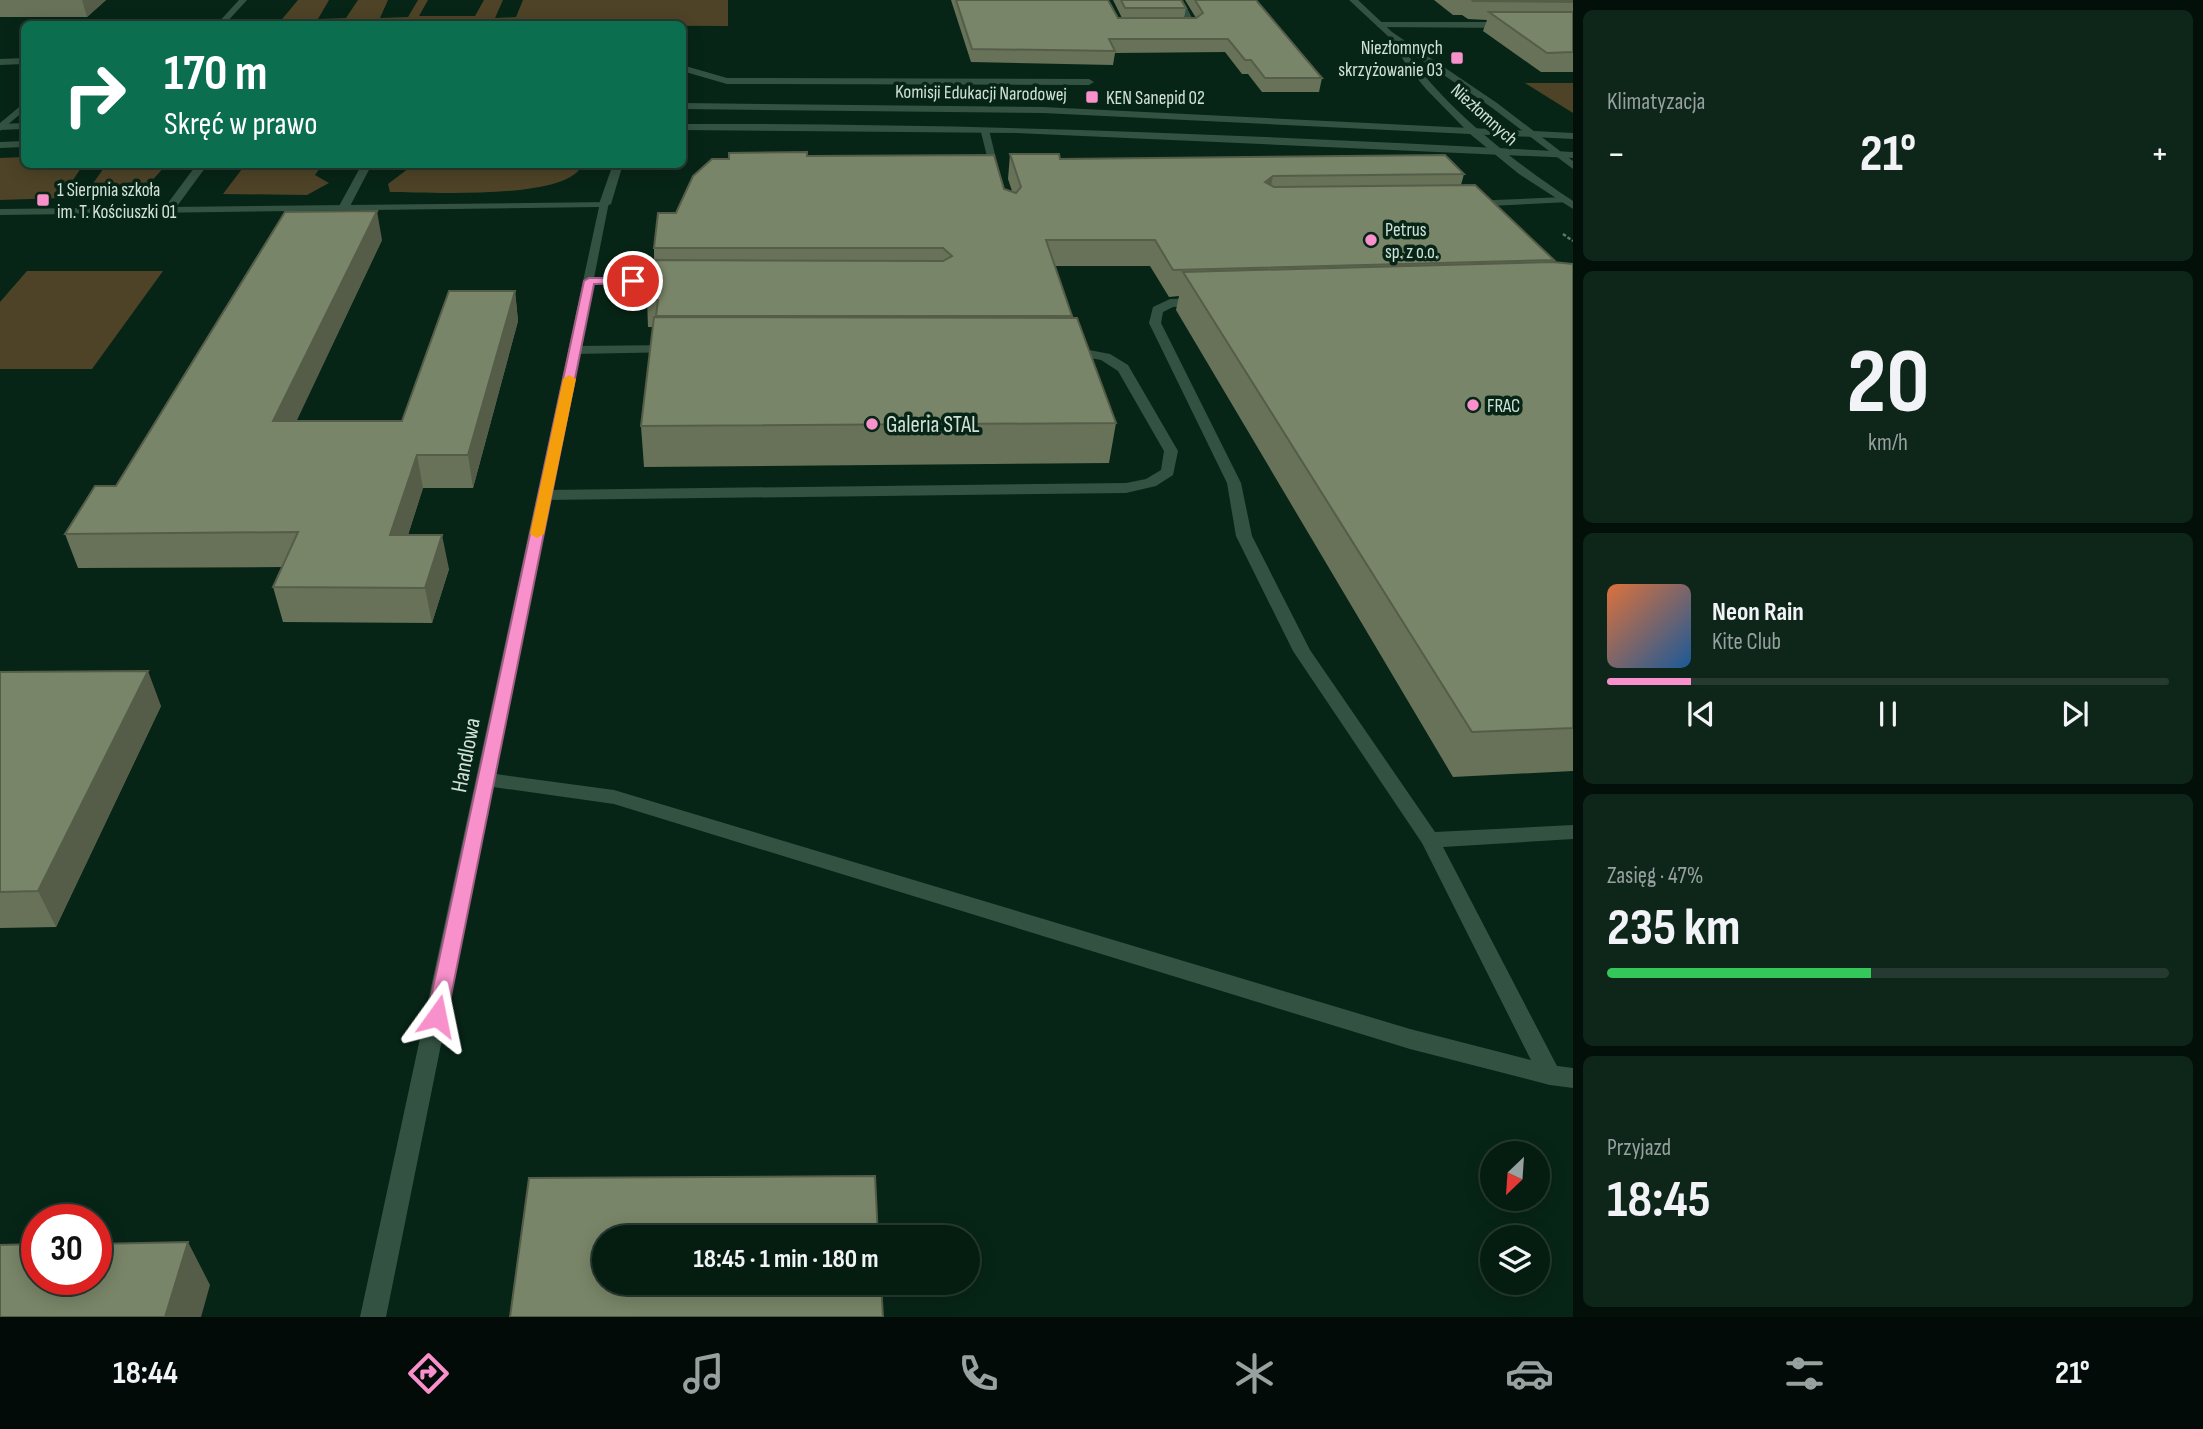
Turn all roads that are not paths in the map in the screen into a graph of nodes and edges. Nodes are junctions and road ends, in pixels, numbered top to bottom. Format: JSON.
{"nodes":[{"id":1,"x":243,"y":0,"type":"edge"},
{"id":2,"x":1179,"y":0,"type":"edge"},
{"id":3,"x":1353,"y":0,"type":"edge"},
{"id":4,"x":224,"y":21,"type":"edge"},
{"id":5,"x":1380,"y":25,"type":"junction"},
{"id":6,"x":1522,"y":25,"type":"edge"},
{"id":7,"x":1169,"y":26,"type":"edge"},
{"id":8,"x":1389,"y":34,"type":"junction"},
{"id":9,"x":21,"y":61,"type":"edge"},
{"id":10,"x":0,"y":62,"type":"edge"},
{"id":11,"x":686,"y":69,"type":"edge"},
{"id":12,"x":1089,"y":82,"type":"dead end"},
{"id":13,"x":686,"y":104,"type":"edge"},
{"id":14,"x":21,"y":109,"type":"edge"},
{"id":15,"x":21,"y":125,"type":"edge"},
{"id":16,"x":0,"y":127,"type":"edge"},
{"id":17,"x":686,"y":129,"type":"edge"},
{"id":18,"x":984,"y":130,"type":"junction"},
{"id":19,"x":1474,"y":131,"type":"junction"},
{"id":20,"x":1533,"y":134,"type":"junction"},
{"id":21,"x":1573,"y":135,"type":"edge"},
{"id":22,"x":21,"y":144,"type":"edge"},
{"id":23,"x":0,"y":145,"type":"edge"},
{"id":24,"x":1498,"y":151,"type":"junction"},
{"id":25,"x":1559,"y":154,"type":"junction"},
{"id":26,"x":1573,"y":155,"type":"edge"},
{"id":27,"x":1573,"y":166,"type":"edge"},
{"id":28,"x":200,"y":168,"type":"edge"},
{"id":29,"x":364,"y":168,"type":"edge"},
{"id":30,"x":615,"y":168,"type":"edge"},
{"id":31,"x":1001,"y":187,"type":"edge"},
{"id":32,"x":1569,"y":203,"type":"edge"},
{"id":33,"x":605,"y":204,"type":"junction"},
{"id":34,"x":1458,"y":204,"type":"edge"},
{"id":35,"x":344,"y":208,"type":"junction"},
{"id":36,"x":167,"y":211,"type":"junction"},
{"id":37,"x":0,"y":212,"type":"edge"},
{"id":38,"x":589,"y":281,"type":"junction"},
{"id":39,"x":682,"y":281,"type":"edge"},
{"id":40,"x":1211,"y":302,"type":"edge"},
{"id":41,"x":684,"y":349,"type":"edge"},
{"id":42,"x":575,"y":350,"type":"junction"},
{"id":43,"x":1047,"y":350,"type":"edge"},
{"id":44,"x":545,"y":495,"type":"junction"},
{"id":45,"x":485,"y":779,"type":"junction"},
{"id":46,"x":1573,"y":832,"type":"edge"},
{"id":47,"x":1430,"y":840,"type":"junction"},
{"id":48,"x":1550,"y":1075,"type":"junction"},
{"id":49,"x":1573,"y":1078,"type":"edge"},
{"id":50,"x":373,"y":1317,"type":"edge"}],
"edges":[{"from":1,"to":4,"type":"street"},
{"from":2,"to":7,"type":"street"},
{"from":3,"to":5,"type":"street","name":"Niezłomnych"},
{"from":5,"to":6,"type":"street"},
{"from":5,"to":8,"type":"street","name":"Niezłomnych"},
{"from":8,"to":19,"type":"street","name":"Niezłomnych"},
{"from":8,"to":20,"type":"street","name":"Niezłomnych"},
{"from":9,"to":10,"type":"street"},
{"from":11,"to":12,"type":"street"},
{"from":13,"to":19,"type":"street","name":"Komisji Edukacji Narodowej"},
{"from":14,"to":16,"type":"street"},
{"from":15,"to":16,"type":"street"},
{"from":17,"to":18,"type":"street","name":"Komisji Edukacji Narodowej"},
{"from":18,"to":24,"type":"street","name":"Komisji Edukacji Narodowej"},
{"from":18,"to":31,"type":"street"},
{"from":19,"to":20,"type":"street","name":"Komisji Edukacji Narodowej"},
{"from":19,"to":24,"type":"street","name":"Niezłomnych"},
{"from":20,"to":21,"type":"street","name":"Komisji Edukacji Narodowej"},
{"from":20,"to":25,"type":"street","name":"Niezłomnych"},
{"from":22,"to":23,"type":"street"},
{"from":24,"to":25,"type":"street","name":"Komisji Edukacji Narodowej"},
{"from":24,"to":32,"type":"street","name":"Niezłomnych"},
{"from":25,"to":26,"type":"street","name":"Komisji Edukacji Narodowej"},
{"from":25,"to":27,"type":"street","name":"Niezłomnych"},
{"from":28,"to":36,"type":"street"},
{"from":29,"to":35,"type":"street"},
{"from":30,"to":33,"type":"street","name":"Handlowa"},
{"from":32,"to":34,"type":"street"},
{"from":33,"to":35,"type":"street"},
{"from":33,"to":38,"type":"street","name":"Handlowa"},
{"from":35,"to":36,"type":"street"},
{"from":36,"to":37,"type":"street"},
{"from":38,"to":39,"type":"street"},
{"from":38,"to":42,"type":"street","name":"Handlowa"},
{"from":40,"to":47,"type":"street"},
{"from":41,"to":42,"type":"street"},
{"from":42,"to":44,"type":"street","name":"Handlowa"},
{"from":43,"to":44,"type":"street"},
{"from":44,"to":45,"type":"street","name":"Handlowa"},
{"from":45,"to":48,"type":"street"},
{"from":45,"to":50,"type":"street","name":"Handlowa"},
{"from":46,"to":47,"type":"street"},
{"from":47,"to":48,"type":"street"},
{"from":48,"to":49,"type":"street"}]}
